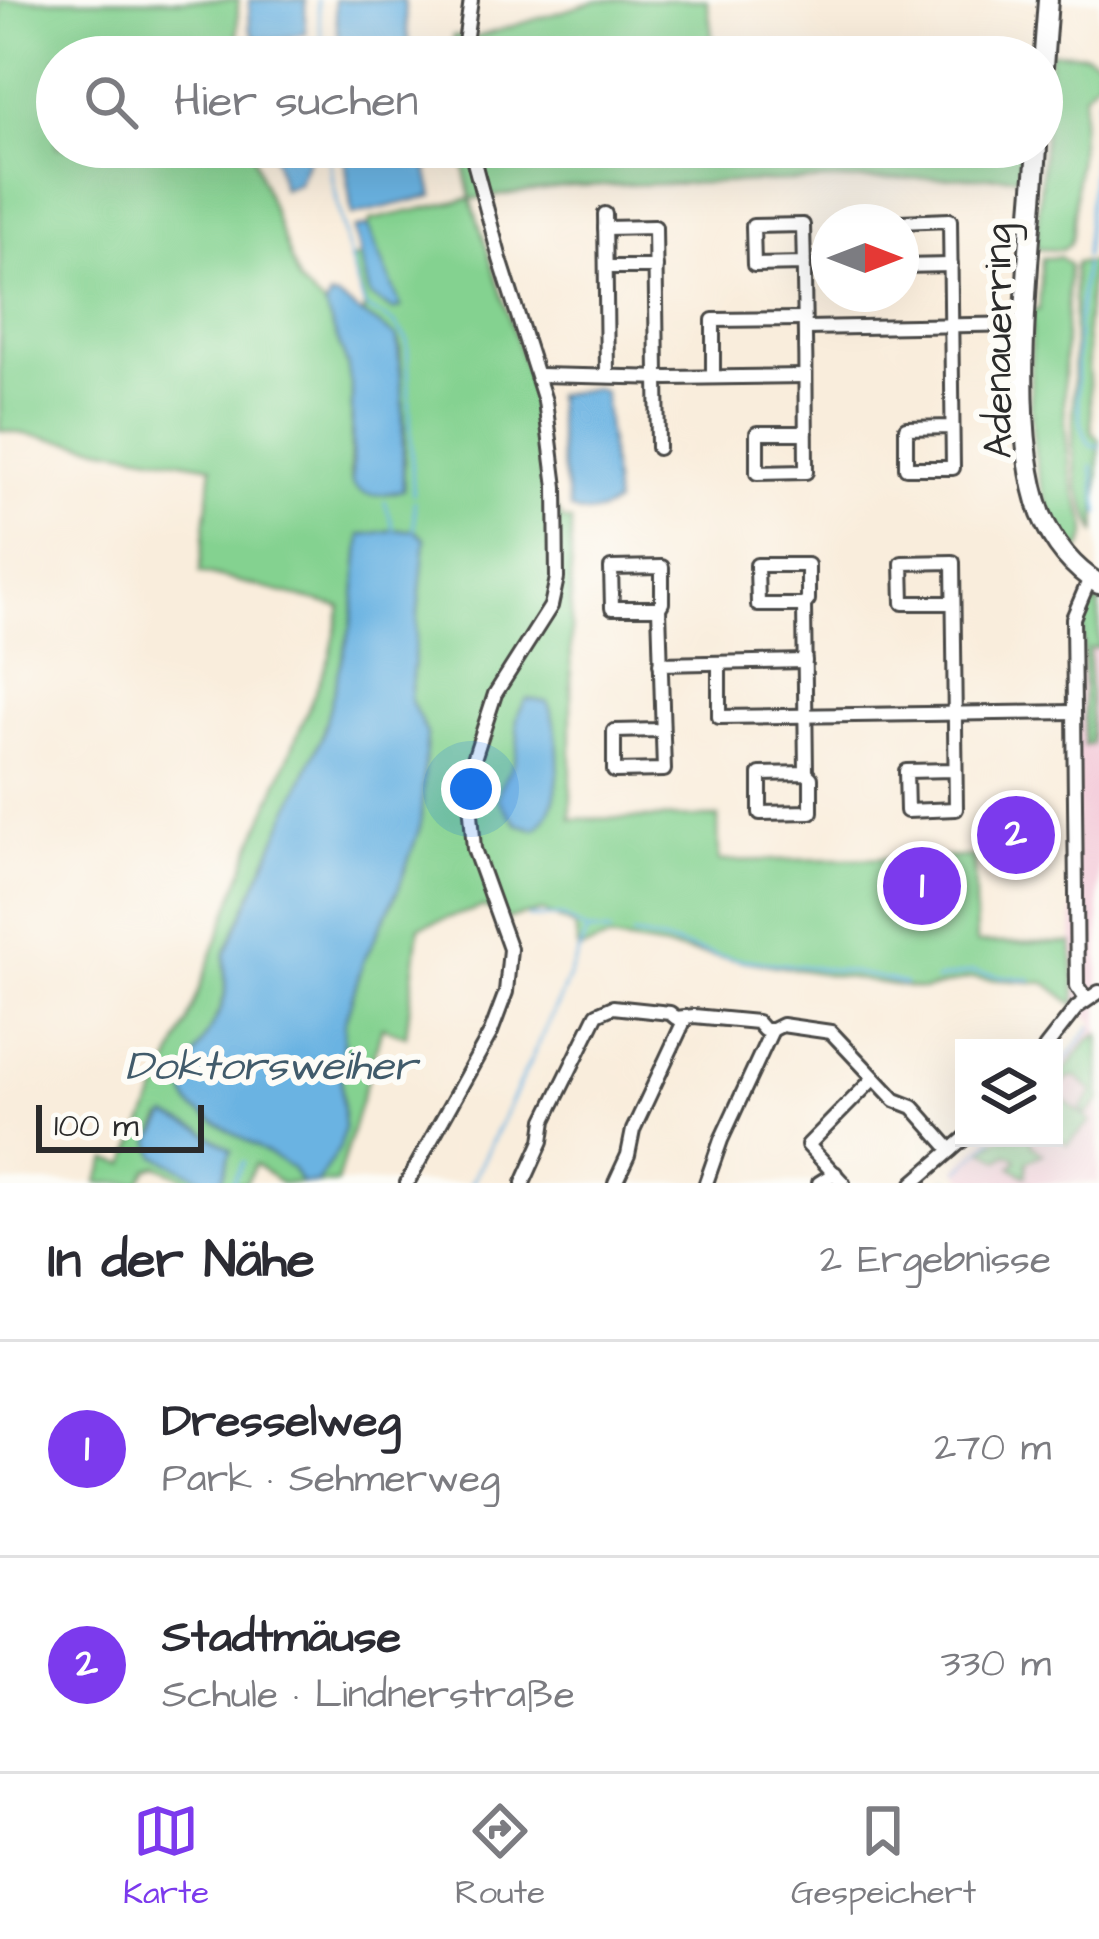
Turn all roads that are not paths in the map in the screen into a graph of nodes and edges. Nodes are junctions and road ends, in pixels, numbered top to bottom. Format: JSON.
{"nodes":[{"id":1,"x":471,"y":0,"type":"edge"},
{"id":2,"x":1048,"y":0,"type":"edge"},
{"id":3,"x":466,"y":36,"type":"edge"},
{"id":4,"x":1045,"y":36,"type":"edge"},
{"id":5,"x":476,"y":168,"type":"edge"},
{"id":6,"x":1036,"y":168,"type":"edge"},
{"id":7,"x":919,"y":221,"type":"edge"},
{"id":8,"x":804,"y":264,"type":"junction"},
{"id":9,"x":951,"y":265,"type":"junction"},
{"id":10,"x":919,"y":266,"type":"edge"},
{"id":11,"x":606,"y":267,"type":"junction"},
{"id":12,"x":656,"y":267,"type":"junction"},
{"id":13,"x":805,"y":324,"type":"junction"},
{"id":14,"x":951,"y":324,"type":"junction"},
{"id":15,"x":1026,"y":324,"type":"junction"},
{"id":16,"x":539,"y":375,"type":"junction"},
{"id":17,"x":607,"y":375,"type":"junction"},
{"id":18,"x":657,"y":376,"type":"junction"},
{"id":19,"x":805,"y":376,"type":"junction"},
{"id":20,"x":713,"y":377,"type":"junction"},
{"id":21,"x":952,"y":427,"type":"junction"},
{"id":22,"x":806,"y":433,"type":"junction"},
{"id":23,"x":658,"y":448,"type":"dead end"},
{"id":24,"x":1095,"y":581,"type":"edge"},
{"id":25,"x":950,"y":603,"type":"junction"},
{"id":26,"x":804,"y":604,"type":"junction"},
{"id":27,"x":659,"y":608,"type":"junction"},
{"id":28,"x":805,"y":661,"type":"junction"},
{"id":29,"x":719,"y":663,"type":"junction"},
{"id":30,"x":659,"y":665,"type":"junction"},
{"id":31,"x":1074,"y":712,"type":"junction"},
{"id":32,"x":953,"y":714,"type":"junction"},
{"id":33,"x":806,"y":716,"type":"junction"},
{"id":34,"x":660,"y":730,"type":"junction"},
{"id":35,"x":953,"y":770,"type":"junction"},
{"id":36,"x":806,"y":772,"type":"junction"},
{"id":37,"x":1092,"y":995,"type":"edge"},
{"id":38,"x":685,"y":1019,"type":"junction"},
{"id":39,"x":772,"y":1030,"type":"junction"},
{"id":40,"x":1053,"y":1039,"type":"edge"},
{"id":41,"x":874,"y":1078,"type":"junction"},
{"id":42,"x":955,"y":1147,"type":"edge"},
{"id":43,"x":951,"y":1150,"type":"junction"},
{"id":44,"x":839,"y":1178,"type":"edge"},
{"id":45,"x":407,"y":1183,"type":"edge"},
{"id":46,"x":523,"y":1183,"type":"edge"},
{"id":47,"x":615,"y":1183,"type":"edge"},
{"id":48,"x":706,"y":1183,"type":"edge"},
{"id":49,"x":820,"y":1183,"type":"edge"},
{"id":50,"x":913,"y":1183,"type":"edge"}],
"edges":[{"from":1,"to":3,"type":"street"},
{"from":2,"to":4,"type":"main road"},
{"from":5,"to":16,"type":"street"},
{"from":6,"to":15,"type":"main road","name":"Adenauerring"},
{"from":7,"to":9,"type":"street"},
{"from":8,"to":8,"type":"street"},
{"from":8,"to":13,"type":"street"},
{"from":9,"to":10,"type":"street"},
{"from":9,"to":14,"type":"street"},
{"from":11,"to":12,"type":"street"},
{"from":11,"to":12,"type":"street"},
{"from":11,"to":17,"type":"street"},
{"from":12,"to":18,"type":"street"},
{"from":13,"to":14,"type":"street"},
{"from":13,"to":19,"type":"street"},
{"from":13,"to":20,"type":"street"},
{"from":14,"to":15,"type":"street"},
{"from":14,"to":21,"type":"street"},
{"from":15,"to":24,"type":"main road","name":"Adenauerring"},
{"from":16,"to":17,"type":"street"},
{"from":16,"to":45,"type":"street"},
{"from":17,"to":18,"type":"street"},
{"from":18,"to":20,"type":"street"},
{"from":18,"to":23,"type":"street"},
{"from":19,"to":20,"type":"street"},
{"from":19,"to":22,"type":"street"},
{"from":21,"to":21,"type":"street"},
{"from":22,"to":22,"type":"street"},
{"from":24,"to":31,"type":"street"},
{"from":25,"to":25,"type":"street"},
{"from":25,"to":32,"type":"street"},
{"from":26,"to":26,"type":"street"},
{"from":26,"to":28,"type":"street"},
{"from":27,"to":27,"type":"street"},
{"from":27,"to":30,"type":"street"},
{"from":28,"to":29,"type":"street"},
{"from":28,"to":33,"type":"street"},
{"from":29,"to":30,"type":"street"},
{"from":29,"to":33,"type":"street"},
{"from":30,"to":34,"type":"street"},
{"from":31,"to":32,"type":"street"},
{"from":31,"to":37,"type":"street"},
{"from":32,"to":33,"type":"street"},
{"from":32,"to":35,"type":"street"},
{"from":33,"to":36,"type":"street"},
{"from":34,"to":34,"type":"street"},
{"from":35,"to":35,"type":"street"},
{"from":36,"to":36,"type":"street"},
{"from":37,"to":40,"type":"street"},
{"from":38,"to":39,"type":"street"},
{"from":38,"to":46,"type":"street"},
{"from":38,"to":47,"type":"street"},
{"from":39,"to":41,"type":"street"},
{"from":39,"to":48,"type":"street"},
{"from":41,"to":43,"type":"street"},
{"from":41,"to":44,"type":"street"},
{"from":42,"to":43,"type":"street"},
{"from":43,"to":50,"type":"street"},
{"from":44,"to":49,"type":"street"}]}
